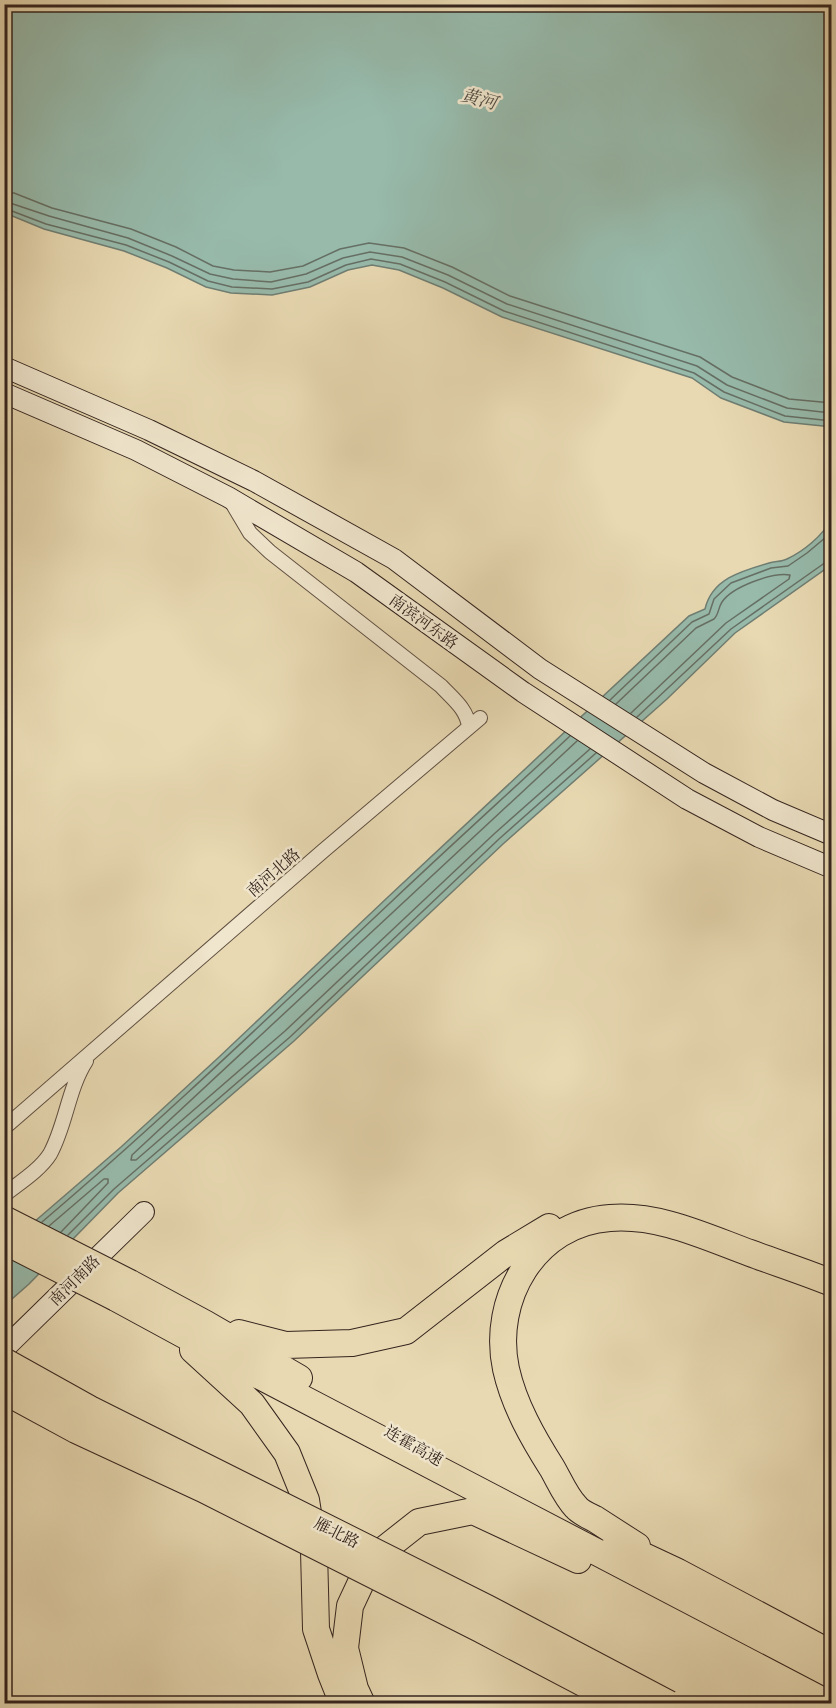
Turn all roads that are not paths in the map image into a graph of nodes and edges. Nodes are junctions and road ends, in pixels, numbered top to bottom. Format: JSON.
{"nodes":[{"id":1,"x":4,"y":367,"type":"edge"},
{"id":2,"x":4,"y":393,"type":"edge"},
{"id":3,"x":228,"y":497,"type":"junction"},
{"id":4,"x":831,"y":835,"type":"edge"},
{"id":5,"x":831,"y":868,"type":"edge"},
{"id":6,"x":90,"y":1054,"type":"junction"},
{"id":7,"x":4,"y":1128,"type":"edge"},
{"id":8,"x":4,"y":1196,"type":"edge"},
{"id":9,"x":144,"y":1212,"type":"dead end"},
{"id":10,"x":4,"y":1219,"type":"edge"},
{"id":11,"x":4,"y":1241,"type":"edge"},
{"id":12,"x":831,"y":1267,"type":"edge"},
{"id":13,"x":831,"y":1283,"type":"edge"},
{"id":14,"x":123,"y":1291,"type":"junction"},
{"id":15,"x":164,"y":1324,"type":"junction"},
{"id":16,"x":206,"y":1324,"type":"junction"},
{"id":17,"x":4,"y":1349,"type":"edge"},
{"id":18,"x":4,"y":1361,"type":"edge"},
{"id":19,"x":4,"y":1391,"type":"edge"},
{"id":20,"x":668,"y":1586,"type":"junction"},
{"id":21,"x":831,"y":1654,"type":"edge"},
{"id":22,"x":831,"y":1676,"type":"edge"},
{"id":23,"x":343,"y":1704,"type":"edge"},
{"id":24,"x":362,"y":1704,"type":"edge"},
{"id":25,"x":622,"y":1704,"type":"edge"},
{"id":26,"x":669,"y":1704,"type":"edge"}],
"edges":[{"from":1,"to":4,"type":"main road","name":"南滨河东路"},
{"from":2,"to":3,"type":"main road","name":"南滨河东路"},
{"from":3,"to":5,"type":"main road","name":"南滨河东路"},
{"from":3,"to":6,"type":"street","name":"南河北路"},
{"from":6,"to":7,"type":"street","name":"南河北路"},
{"from":6,"to":8,"type":"street","name":"南河北路"},
{"from":9,"to":17,"type":"main road","name":"南河南路"},
{"from":10,"to":14,"type":"highway","name":"连霍高速","bridge":true},
{"from":11,"to":14,"type":"highway","name":"连霍高速","bridge":true},
{"from":12,"to":16,"type":"highway"},
{"from":13,"to":20,"type":"highway"},
{"from":14,"to":15,"type":"highway","name":"连霍高速"},
{"from":14,"to":16,"type":"highway","name":"连霍高速"},
{"from":15,"to":20,"type":"highway","name":"连霍高速"},
{"from":15,"to":23,"type":"highway"},
{"from":16,"to":20,"type":"highway","name":"连霍高速"},
{"from":18,"to":26,"type":"highway","name":"雁北路","bridge":true},
{"from":19,"to":25,"type":"highway","name":"雁北路","bridge":true},
{"from":20,"to":21,"type":"highway","name":"连霍高速"},
{"from":20,"to":22,"type":"highway"},
{"from":20,"to":24,"type":"highway"}]}
